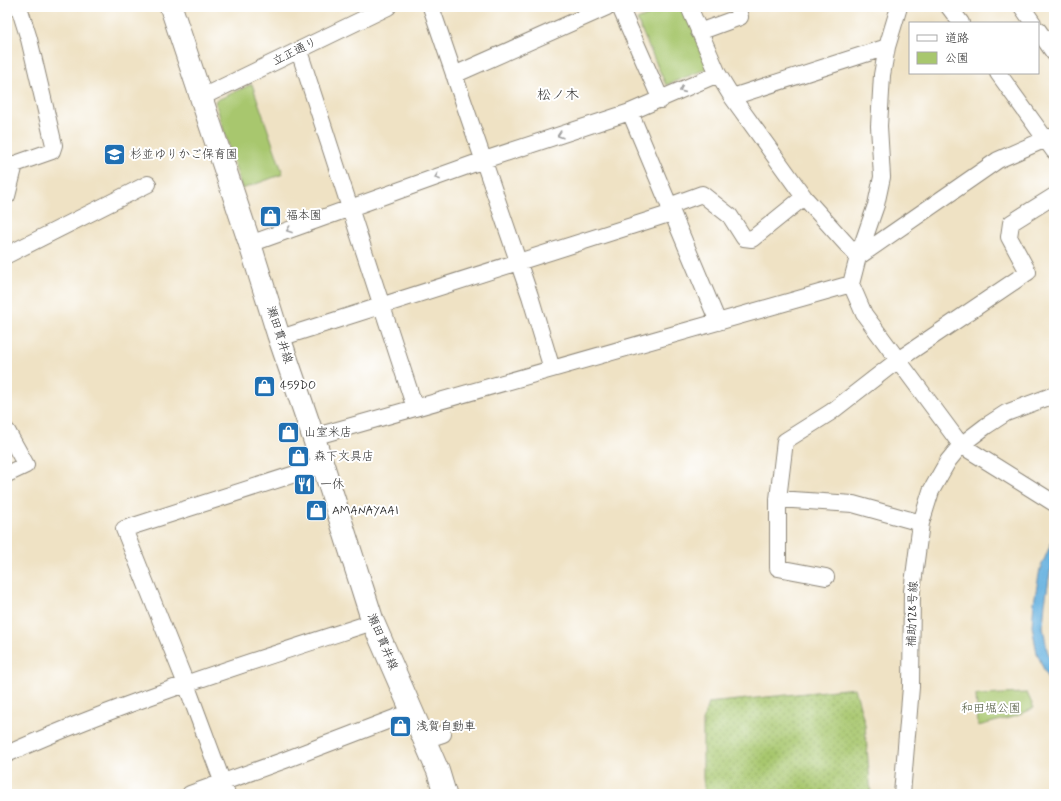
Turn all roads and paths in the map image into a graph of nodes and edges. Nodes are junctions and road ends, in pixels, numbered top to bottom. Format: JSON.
{"nodes":[{"id":1,"x":19,"y":7,"type":"edge"},
{"id":2,"x":171,"y":7,"type":"edge"},
{"id":3,"x":388,"y":7,"type":"edge"},
{"id":4,"x":431,"y":7,"type":"edge"},
{"id":5,"x":607,"y":7,"type":"edge"},
{"id":6,"x":620,"y":7,"type":"edge"},
{"id":7,"x":689,"y":7,"type":"edge"},
{"id":8,"x":737,"y":7,"type":"edge"},
{"id":9,"x":899,"y":7,"type":"edge"},
{"id":10,"x":949,"y":7,"type":"edge"},
{"id":11,"x":1022,"y":7,"type":"edge"},
{"id":12,"x":960,"y":22,"type":"edge"},
{"id":13,"x":1032,"y":22,"type":"edge"},
{"id":14,"x":1039,"y":31,"type":"edge"},
{"id":15,"x":699,"y":32,"type":"junction"},
{"id":16,"x":887,"y":46,"type":"junction"},
{"id":17,"x":299,"y":51,"type":"junction"},
{"id":18,"x":1054,"y":52,"type":"edge"},
{"id":19,"x":718,"y":74,"type":"junction"},
{"id":20,"x":999,"y":74,"type":"edge"},
{"id":21,"x":454,"y":75,"type":"junction"},
{"id":22,"x":732,"y":97,"type":"junction"},
{"id":23,"x":202,"y":98,"type":"junction"},
{"id":24,"x":662,"y":100,"type":"junction"},
{"id":25,"x":630,"y":112,"type":"junction"},
{"id":26,"x":1051,"y":142,"type":"edge"},
{"id":27,"x":484,"y":160,"type":"junction"},
{"id":28,"x":148,"y":184,"type":"dead end"},
{"id":29,"x":7,"y":196,"type":"edge"},
{"id":30,"x":1054,"y":196,"type":"edge"},
{"id":31,"x":804,"y":197,"type":"junction"},
{"id":32,"x":350,"y":208,"type":"junction"},
{"id":33,"x":671,"y":210,"type":"junction"},
{"id":34,"x":250,"y":244,"type":"junction"},
{"id":35,"x":7,"y":254,"type":"edge"},
{"id":36,"x":858,"y":257,"type":"junction"},
{"id":37,"x":518,"y":262,"type":"junction"},
{"id":38,"x":851,"y":284,"type":"junction"},
{"id":39,"x":382,"y":306,"type":"junction"},
{"id":40,"x":718,"y":322,"type":"junction"},
{"id":41,"x":280,"y":338,"type":"junction"},
{"id":42,"x":898,"y":360,"type":"junction"},
{"id":43,"x":552,"y":369,"type":"junction"},
{"id":44,"x":1054,"y":395,"type":"edge"},
{"id":45,"x":415,"y":408,"type":"junction"},
{"id":46,"x":7,"y":432,"type":"edge"},
{"id":47,"x":314,"y":437,"type":"junction"},
{"id":48,"x":961,"y":445,"type":"junction"},
{"id":49,"x":323,"y":465,"type":"junction"},
{"id":50,"x":7,"y":474,"type":"edge"},
{"id":51,"x":778,"y":499,"type":"junction"},
{"id":52,"x":1054,"y":503,"type":"edge"},
{"id":53,"x":921,"y":523,"type":"junction"},
{"id":54,"x":826,"y":577,"type":"dead end"},
{"id":55,"x":373,"y":622,"type":"junction"},
{"id":56,"x":186,"y":684,"type":"junction"},
{"id":57,"x":413,"y":711,"type":"junction"},
{"id":58,"x":7,"y":754,"type":"edge"},
{"id":59,"x":225,"y":788,"type":"edge"},
{"id":60,"x":190,"y":794,"type":"edge"},
{"id":61,"x":445,"y":794,"type":"edge"},
{"id":62,"x":902,"y":794,"type":"edge"}],
"edges":[{"from":1,"to":29,"type":"street"},
{"from":2,"to":23,"type":"main road","name":"瀬田貫井線"},
{"from":3,"to":17,"type":"street","name":"立正通り"},
{"from":4,"to":21,"type":"street"},
{"from":5,"to":21,"type":"street"},
{"from":6,"to":24,"type":"street"},
{"from":7,"to":15,"type":"street"},
{"from":8,"to":15,"type":"street"},
{"from":9,"to":16,"type":"street"},
{"from":10,"to":12,"type":"street"},
{"from":11,"to":13,"type":"street"},
{"from":14,"to":18,"type":"street"},
{"from":15,"to":19,"type":"street"},
{"from":16,"to":22,"type":"street"},
{"from":16,"to":36,"type":"street"},
{"from":17,"to":23,"type":"street","name":"立正通り"},
{"from":17,"to":32,"type":"street"},
{"from":19,"to":22,"type":"street"},
{"from":19,"to":24,"type":"street","one_way":true},
{"from":20,"to":26,"type":"street"},
{"from":21,"to":27,"type":"street"},
{"from":22,"to":31,"type":"street"},
{"from":23,"to":34,"type":"main road","name":"瀬田貫井線"},
{"from":24,"to":25,"type":"street"},
{"from":25,"to":27,"type":"street","one_way":true},
{"from":25,"to":33,"type":"street"},
{"from":26,"to":36,"type":"street"},
{"from":27,"to":32,"type":"street","one_way":true},
{"from":27,"to":37,"type":"street"},
{"from":28,"to":35,"type":"street"},
{"from":30,"to":42,"type":"street"},
{"from":31,"to":33,"type":"street"},
{"from":31,"to":36,"type":"street"},
{"from":32,"to":34,"type":"street","one_way":true},
{"from":32,"to":39,"type":"street"},
{"from":33,"to":37,"type":"street"},
{"from":33,"to":40,"type":"street"},
{"from":34,"to":41,"type":"main road","name":"瀬田貫井線"},
{"from":36,"to":38,"type":"street"},
{"from":37,"to":39,"type":"street"},
{"from":37,"to":43,"type":"street"},
{"from":38,"to":40,"type":"street"},
{"from":38,"to":42,"type":"street"},
{"from":39,"to":41,"type":"street"},
{"from":39,"to":45,"type":"street"},
{"from":40,"to":43,"type":"street"},
{"from":41,"to":47,"type":"main road","name":"瀬田貫井線"},
{"from":42,"to":48,"type":"street"},
{"from":42,"to":51,"type":"street"},
{"from":43,"to":45,"type":"street"},
{"from":44,"to":48,"type":"street","name":"補助128号線"},
{"from":45,"to":47,"type":"street"},
{"from":46,"to":50,"type":"street"},
{"from":47,"to":49,"type":"main road","name":"瀬田貫井線"},
{"from":48,"to":52,"type":"street"},
{"from":48,"to":53,"type":"street","name":"補助128号線"},
{"from":49,"to":55,"type":"main road","name":"瀬田貫井線"},
{"from":49,"to":56,"type":"street"},
{"from":51,"to":53,"type":"street"},
{"from":51,"to":54,"type":"street"},
{"from":53,"to":62,"type":"street","name":"補助128号線"},
{"from":55,"to":56,"type":"street"},
{"from":55,"to":57,"type":"main road","name":"瀬田貫井線"},
{"from":56,"to":58,"type":"street"},
{"from":56,"to":59,"type":"street"},
{"from":57,"to":59,"type":"street"},
{"from":57,"to":61,"type":"main road","name":"瀬田貫井線"},
{"from":59,"to":60,"type":"street"}]}
